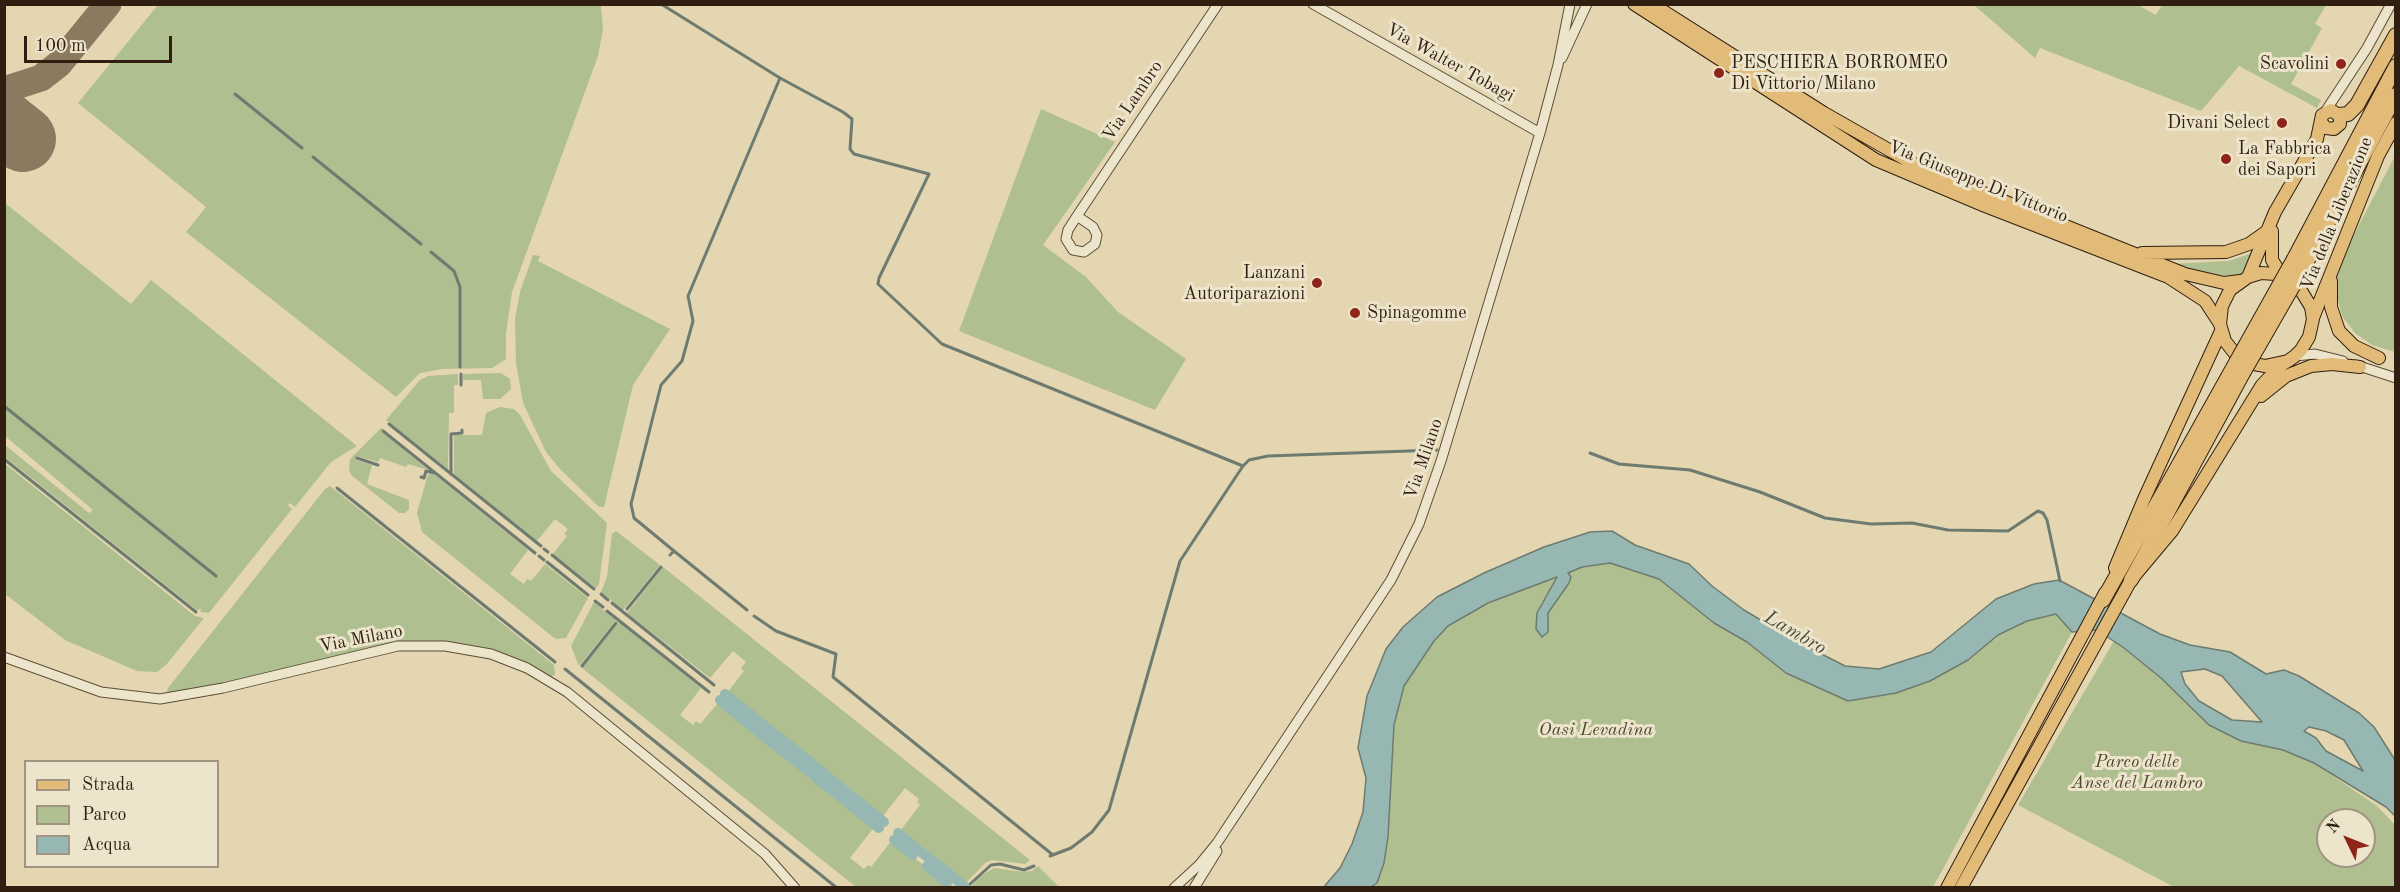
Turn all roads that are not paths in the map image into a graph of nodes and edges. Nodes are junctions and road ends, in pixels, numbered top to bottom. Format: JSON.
{"nodes":[{"id":1,"x":1218,"y":4,"type":"edge"},
{"id":2,"x":1313,"y":4,"type":"edge"},
{"id":3,"x":1570,"y":4,"type":"edge"},
{"id":4,"x":1587,"y":4,"type":"edge"},
{"id":5,"x":1634,"y":4,"type":"edge"},
{"id":6,"x":1652,"y":4,"type":"edge"},
{"id":7,"x":2391,"y":4,"type":"edge"},
{"id":8,"x":2396,"y":35,"type":"edge"},
{"id":9,"x":1558,"y":65,"type":"junction"},
{"id":10,"x":2396,"y":66,"type":"edge"},
{"id":11,"x":2396,"y":94,"type":"edge"},
{"id":12,"x":2331,"y":116,"type":"junction"},
{"id":13,"x":2396,"y":123,"type":"edge"},
{"id":14,"x":1540,"y":133,"type":"junction"},
{"id":15,"x":2309,"y":153,"type":"junction"},
{"id":16,"x":1077,"y":216,"type":"dead end"},
{"id":17,"x":2272,"y":218,"type":"junction"},
{"id":18,"x":2267,"y":231,"type":"junction"},
{"id":19,"x":2131,"y":252,"type":"junction"},
{"id":20,"x":2299,"y":262,"type":"junction"},
{"id":21,"x":2331,"y":272,"type":"junction"},
{"id":22,"x":2282,"y":276,"type":"junction"},
{"id":23,"x":2245,"y":279,"type":"junction"},
{"id":24,"x":2313,"y":319,"type":"junction"},
{"id":25,"x":2220,"y":327,"type":"junction"},
{"id":26,"x":2291,"y":358,"type":"junction"},
{"id":27,"x":2379,"y":358,"type":"dead end"},
{"id":28,"x":2360,"y":367,"type":"junction"},
{"id":29,"x":2238,"y":371,"type":"junction"},
{"id":30,"x":2396,"y":378,"type":"edge"},
{"id":31,"x":2222,"y":447,"type":"junction"},
{"id":32,"x":2130,"y":580,"type":"junction"},
{"id":33,"x":2103,"y":600,"type":"junction"},
{"id":34,"x":4,"y":657,"type":"edge"},
{"id":35,"x":1231,"y":822,"type":"junction"},
{"id":36,"x":795,"y":888,"type":"edge"},
{"id":37,"x":1174,"y":888,"type":"edge"},
{"id":38,"x":1194,"y":888,"type":"edge"},
{"id":39,"x":1947,"y":888,"type":"edge"},
{"id":40,"x":1961,"y":888,"type":"edge"}],
"edges":[{"from":1,"to":16,"type":"street","name":"Via Lambro"},
{"from":2,"to":14,"type":"street","name":"Via Walter Tobagi"},
{"from":3,"to":9,"type":"street","name":"Via Milano"},
{"from":4,"to":9,"type":"street","name":"Via Milano"},
{"from":5,"to":25,"type":"main road","name":"Via Giuseppe Di Vittorio"},
{"from":6,"to":19,"type":"main road","name":"Via Giuseppe Di Vittorio"},
{"from":7,"to":12,"type":"street","name":"Via della Liberazione"},
{"from":8,"to":12,"type":"highway"},
{"from":9,"to":14,"type":"street","name":"Via Milano"},
{"from":10,"to":20,"type":"highway"},
{"from":11,"to":20,"type":"highway"},
{"from":12,"to":15,"type":"main road","name":"Via della Liberazione"},
{"from":12,"to":15,"type":"main road","name":"Via della Liberazione"},
{"from":13,"to":21,"type":"main road","name":"Via della Liberazione"},
{"from":14,"to":35,"type":"street","name":"Via Milano"},
{"from":15,"to":17,"type":"main road","name":"Via della Liberazione"},
{"from":17,"to":18,"type":"main road","name":"Via della Liberazione"},
{"from":17,"to":22,"type":"main road","name":"Via della Liberazione"},
{"from":18,"to":19,"type":"main road"},
{"from":18,"to":23,"type":"main road","name":"Via della Liberazione"},
{"from":19,"to":23,"type":"main road","name":"Via Giuseppe Di Vittorio"},
{"from":20,"to":29,"type":"highway","bridge":true},
{"from":21,"to":24,"type":"main road","name":"Via della Liberazione"},
{"from":21,"to":27,"type":"main road"},
{"from":22,"to":23,"type":"main road"},
{"from":22,"to":24,"type":"main road"},
{"from":23,"to":25,"type":"main road"},
{"from":24,"to":26,"type":"main road"},
{"from":25,"to":26,"type":"main road"},
{"from":25,"to":33,"type":"main road"},
{"from":26,"to":28,"type":"street"},
{"from":26,"to":31,"type":"main road"},
{"from":28,"to":30,"type":"street"},
{"from":28,"to":31,"type":"main road"},
{"from":29,"to":32,"type":"highway"},
{"from":29,"to":33,"type":"highway"},
{"from":31,"to":32,"type":"main road"},
{"from":32,"to":40,"type":"main road"},
{"from":33,"to":39,"type":"main road"},
{"from":34,"to":36,"type":"street","name":"Via Milano"},
{"from":35,"to":37,"type":"street","name":"Via Milano"},
{"from":35,"to":38,"type":"street","name":"Via Milano"}]}
